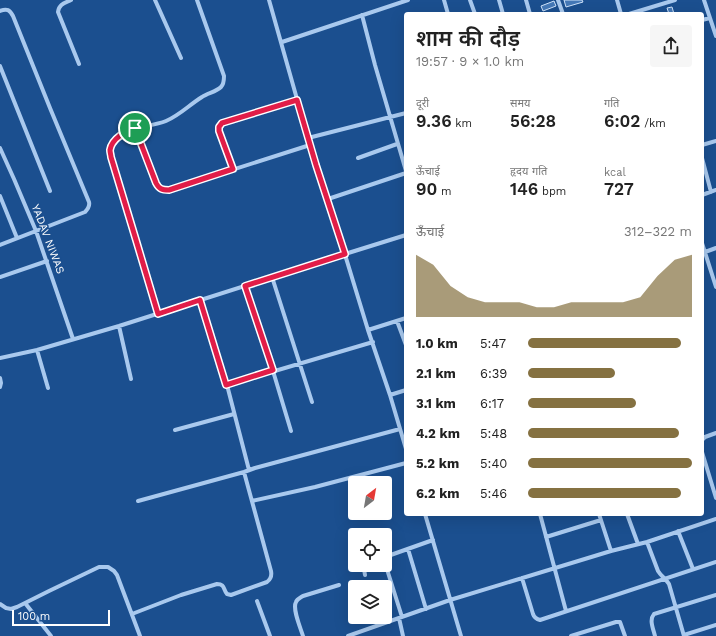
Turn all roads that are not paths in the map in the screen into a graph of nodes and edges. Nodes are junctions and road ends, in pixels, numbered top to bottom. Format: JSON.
{"nodes":[{"id":1,"x":71,"y":0,"type":"edge"},
{"id":2,"x":155,"y":0,"type":"edge"},
{"id":3,"x":198,"y":0,"type":"edge"},
{"id":4,"x":270,"y":0,"type":"edge"},
{"id":5,"x":408,"y":0,"type":"edge"},
{"id":6,"x":444,"y":0,"type":"edge"},
{"id":7,"x":470,"y":0,"type":"edge"},
{"id":8,"x":499,"y":0,"type":"edge"},
{"id":9,"x":526,"y":0,"type":"edge"},
{"id":10,"x":558,"y":0,"type":"edge"},
{"id":11,"x":617,"y":0,"type":"edge"},
{"id":12,"x":675,"y":0,"type":"edge"},
{"id":13,"x":704,"y":0,"type":"edge"},
{"id":14,"x":0,"y":11,"type":"edge"},
{"id":15,"x":447,"y":12,"type":"edge"},
{"id":16,"x":473,"y":12,"type":"edge"},
{"id":17,"x":502,"y":12,"type":"edge"},
{"id":18,"x":529,"y":12,"type":"edge"},
{"id":19,"x":562,"y":12,"type":"edge"},
{"id":20,"x":620,"y":12,"type":"edge"},
{"id":21,"x":636,"y":12,"type":"edge"},
{"id":22,"x":362,"y":15,"type":"junction"},
{"id":23,"x":710,"y":18,"type":"junction"},
{"id":24,"x":704,"y":20,"type":"edge"},
{"id":25,"x":716,"y":36,"type":"edge"},
{"id":26,"x":282,"y":42,"type":"junction"},
{"id":27,"x":181,"y":58,"type":"dead end"},
{"id":28,"x":79,"y":64,"type":"dead end"},
{"id":29,"x":0,"y":66,"type":"edge"},
{"id":30,"x":297,"y":100,"type":"junction"},
{"id":31,"x":404,"y":114,"type":"edge"},
{"id":32,"x":390,"y":117,"type":"junction"},
{"id":33,"x":135,"y":128,"type":"junction"},
{"id":34,"x":308,"y":138,"type":"junction"},
{"id":35,"x":716,"y":141,"type":"edge"},
{"id":36,"x":397,"y":144,"type":"junction"},
{"id":37,"x":704,"y":144,"type":"edge"},
{"id":38,"x":310,"y":145,"type":"junction"},
{"id":39,"x":0,"y":148,"type":"edge"},
{"id":40,"x":358,"y":158,"type":"dead end"},
{"id":41,"x":704,"y":164,"type":"edge"},
{"id":42,"x":404,"y":166,"type":"edge"},
{"id":43,"x":233,"y":169,"type":"junction"},
{"id":44,"x":404,"y":173,"type":"edge"},
{"id":45,"x":50,"y":191,"type":"dead end"},
{"id":46,"x":714,"y":191,"type":"edge"},
{"id":47,"x":704,"y":194,"type":"edge"},
{"id":48,"x":0,"y":196,"type":"edge"},
{"id":49,"x":328,"y":199,"type":"junction"},
{"id":50,"x":36,"y":231,"type":"junction"},
{"id":51,"x":404,"y":236,"type":"edge"},
{"id":52,"x":18,"y":238,"type":"junction"},
{"id":53,"x":0,"y":245,"type":"edge"},
{"id":54,"x":716,"y":248,"type":"edge"},
{"id":55,"x":704,"y":249,"type":"edge"},
{"id":56,"x":705,"y":252,"type":"junction"},
{"id":57,"x":345,"y":254,"type":"junction"},
{"id":58,"x":707,"y":258,"type":"junction"},
{"id":59,"x":704,"y":259,"type":"edge"},
{"id":60,"x":46,"y":261,"type":"junction"},
{"id":61,"x":714,"y":273,"type":"edge"},
{"id":62,"x":0,"y":277,"type":"edge"},
{"id":63,"x":272,"y":277,"type":"junction"},
{"id":64,"x":245,"y":286,"type":"junction"},
{"id":65,"x":716,"y":288,"type":"edge"},
{"id":66,"x":200,"y":300,"type":"junction"},
{"id":67,"x":158,"y":314,"type":"junction"},
{"id":68,"x":404,"y":319,"type":"edge"},
{"id":69,"x":397,"y":321,"type":"junction"},
{"id":70,"x":119,"y":326,"type":"junction"},
{"id":71,"x":368,"y":330,"type":"junction"},
{"id":72,"x":73,"y":339,"type":"junction"},
{"id":73,"x":404,"y":340,"type":"edge"},
{"id":74,"x":373,"y":342,"type":"junction"},
{"id":75,"x":37,"y":350,"type":"junction"},
{"id":76,"x":0,"y":358,"type":"edge"},
{"id":77,"x":300,"y":364,"type":"junction"},
{"id":78,"x":273,"y":370,"type":"junction"},
{"id":79,"x":0,"y":378,"type":"edge"},
{"id":80,"x":131,"y":378,"type":"dead end"},
{"id":81,"x":226,"y":385,"type":"junction"},
{"id":82,"x":0,"y":387,"type":"edge"},
{"id":83,"x":48,"y":388,"type":"dead end"},
{"id":84,"x":404,"y":391,"type":"edge"},
{"id":85,"x":390,"y":395,"type":"junction"},
{"id":86,"x":312,"y":402,"type":"dead end"},
{"id":87,"x":234,"y":414,"type":"junction"},
{"id":88,"x":400,"y":429,"type":"junction"},
{"id":89,"x":175,"y":430,"type":"dead end"},
{"id":90,"x":291,"y":431,"type":"dead end"},
{"id":91,"x":716,"y":433,"type":"edge"},
{"id":92,"x":704,"y":438,"type":"edge"},
{"id":93,"x":404,"y":442,"type":"edge"},
{"id":94,"x":704,"y":459,"type":"edge"},
{"id":95,"x":404,"y":464,"type":"edge"},
{"id":96,"x":249,"y":470,"type":"junction"},
{"id":97,"x":244,"y":472,"type":"junction"},
{"id":98,"x":716,"y":498,"type":"edge"},
{"id":99,"x":138,"y":501,"type":"dead end"},
{"id":100,"x":252,"y":501,"type":"junction"},
{"id":101,"x":425,"y":516,"type":"edge"},
{"id":102,"x":541,"y":516,"type":"edge"},
{"id":103,"x":600,"y":516,"type":"edge"},
{"id":104,"x":628,"y":516,"type":"edge"},
{"id":105,"x":716,"y":519,"type":"edge"},
{"id":106,"x":601,"y":520,"type":"junction"},
{"id":107,"x":678,"y":531,"type":"junction"},
{"id":108,"x":546,"y":537,"type":"junction"},
{"id":109,"x":433,"y":540,"type":"junction"},
{"id":110,"x":647,"y":542,"type":"junction"},
{"id":111,"x":638,"y":544,"type":"junction"},
{"id":112,"x":408,"y":549,"type":"junction"},
{"id":113,"x":611,"y":551,"type":"junction"},
{"id":114,"x":392,"y":555,"type":"edge"},
{"id":115,"x":716,"y":562,"type":"edge"},
{"id":116,"x":554,"y":568,"type":"junction"},
{"id":117,"x":693,"y":569,"type":"junction"},
{"id":118,"x":364,"y":572,"type":"edge"},
{"id":119,"x":387,"y":572,"type":"edge"},
{"id":120,"x":365,"y":575,"type":"dead end"},
{"id":121,"x":522,"y":578,"type":"junction"},
{"id":122,"x":665,"y":579,"type":"junction"},
{"id":123,"x":339,"y":585,"type":"dead end"},
{"id":124,"x":716,"y":595,"type":"edge"},
{"id":125,"x":450,"y":600,"type":"junction"},
{"id":126,"x":257,"y":601,"type":"dead end"},
{"id":127,"x":25,"y":603,"type":"junction"},
{"id":128,"x":0,"y":604,"type":"edge"},
{"id":129,"x":676,"y":607,"type":"junction"},
{"id":130,"x":426,"y":609,"type":"junction"},
{"id":131,"x":566,"y":611,"type":"junction"},
{"id":132,"x":132,"y":614,"type":"junction"},
{"id":133,"x":400,"y":618,"type":"junction"},
{"id":134,"x":716,"y":625,"type":"edge"},
{"id":135,"x":684,"y":635,"type":"edge"},
{"id":136,"x":51,"y":636,"type":"edge"},
{"id":137,"x":140,"y":636,"type":"edge"},
{"id":138,"x":270,"y":636,"type":"edge"},
{"id":139,"x":303,"y":636,"type":"edge"},
{"id":140,"x":348,"y":636,"type":"edge"},
{"id":141,"x":403,"y":636,"type":"edge"},
{"id":142,"x":461,"y":636,"type":"edge"},
{"id":143,"x":571,"y":636,"type":"edge"},
{"id":144,"x":625,"y":636,"type":"edge"},
{"id":145,"x":655,"y":636,"type":"edge"}],
"edges":[{"from":1,"to":28,"type":"street"},
{"from":2,"to":27,"type":"street"},
{"from":3,"to":33,"type":"street"},
{"from":4,"to":26,"type":"street"},
{"from":5,"to":22,"type":"street"},
{"from":6,"to":15,"type":"street"},
{"from":7,"to":16,"type":"street"},
{"from":8,"to":17,"type":"street"},
{"from":9,"to":18,"type":"street"},
{"from":10,"to":19,"type":"street"},
{"from":11,"to":20,"type":"street"},
{"from":12,"to":21,"type":"street"},
{"from":13,"to":23,"type":"street"},
{"from":14,"to":50,"type":"street"},
{"from":22,"to":26,"type":"street"},
{"from":22,"to":32,"type":"street"},
{"from":23,"to":24,"type":"street"},
{"from":23,"to":25,"type":"street"},
{"from":26,"to":30,"type":"street"},
{"from":29,"to":45,"type":"street"},
{"from":30,"to":34,"type":"street"},
{"from":30,"to":43,"type":"street"},
{"from":31,"to":32,"type":"street"},
{"from":32,"to":34,"type":"street"},
{"from":32,"to":36,"type":"street"},
{"from":33,"to":43,"type":"street"},
{"from":33,"to":67,"type":"street"},
{"from":34,"to":38,"type":"street"},
{"from":35,"to":37,"type":"street"},
{"from":36,"to":40,"type":"street"},
{"from":36,"to":42,"type":"street"},
{"from":38,"to":43,"type":"street"},
{"from":38,"to":49,"type":"street"},
{"from":39,"to":50,"type":"street","name":"YADAV NIWAS"},
{"from":41,"to":46,"type":"street"},
{"from":44,"to":49,"type":"street"},
{"from":46,"to":47,"type":"street"},
{"from":48,"to":52,"type":"street"},
{"from":49,"to":57,"type":"street"},
{"from":50,"to":52,"type":"street"},
{"from":50,"to":60,"type":"street","name":"YADAV NIWAS"},
{"from":51,"to":57,"type":"street"},
{"from":52,"to":53,"type":"street"},
{"from":54,"to":56,"type":"street"},
{"from":55,"to":56,"type":"street"},
{"from":56,"to":58,"type":"street"},
{"from":57,"to":63,"type":"street"},
{"from":57,"to":71,"type":"street"},
{"from":58,"to":59,"type":"street"},
{"from":58,"to":61,"type":"street"},
{"from":60,"to":62,"type":"street"},
{"from":60,"to":72,"type":"street","name":"YADAV NIWAS"},
{"from":61,"to":65,"type":"street"},
{"from":63,"to":64,"type":"street"},
{"from":63,"to":77,"type":"street"},
{"from":64,"to":66,"type":"street"},
{"from":64,"to":78,"type":"street"},
{"from":66,"to":67,"type":"street"},
{"from":66,"to":81,"type":"street"},
{"from":67,"to":70,"type":"street"},
{"from":68,"to":69,"type":"street"},
{"from":69,"to":71,"type":"street"},
{"from":69,"to":73,"type":"street"},
{"from":70,"to":72,"type":"street"},
{"from":70,"to":80,"type":"street"},
{"from":71,"to":74,"type":"street"},
{"from":72,"to":75,"type":"street"},
{"from":74,"to":77,"type":"street"},
{"from":74,"to":85,"type":"street"},
{"from":75,"to":76,"type":"street"},
{"from":75,"to":83,"type":"street"},
{"from":77,"to":78,"type":"street"},
{"from":77,"to":86,"type":"street"},
{"from":78,"to":81,"type":"street"},
{"from":78,"to":90,"type":"street"},
{"from":79,"to":82,"type":"street"},
{"from":81,"to":87,"type":"street"},
{"from":84,"to":85,"type":"street"},
{"from":85,"to":88,"type":"street"},
{"from":87,"to":89,"type":"street"},
{"from":87,"to":96,"type":"street"},
{"from":88,"to":93,"type":"street"},
{"from":88,"to":96,"type":"street"},
{"from":91,"to":92,"type":"street"},
{"from":94,"to":98,"type":"street"},
{"from":95,"to":100,"type":"street"},
{"from":96,"to":97,"type":"street"},
{"from":97,"to":99,"type":"street"},
{"from":97,"to":100,"type":"street"},
{"from":100,"to":132,"type":"street"},
{"from":101,"to":109,"type":"street"},
{"from":102,"to":108,"type":"street"},
{"from":103,"to":106,"type":"street"},
{"from":104,"to":111,"type":"street"},
{"from":105,"to":107,"type":"street"},
{"from":106,"to":108,"type":"street"},
{"from":106,"to":113,"type":"street"},
{"from":107,"to":110,"type":"street"},
{"from":107,"to":117,"type":"street"},
{"from":108,"to":116,"type":"street"},
{"from":109,"to":112,"type":"street"},
{"from":109,"to":125,"type":"street"},
{"from":110,"to":111,"type":"street"},
{"from":110,"to":122,"type":"street"},
{"from":111,"to":113,"type":"street"},
{"from":112,"to":114,"type":"street"},
{"from":112,"to":130,"type":"street"},
{"from":113,"to":116,"type":"street"},
{"from":115,"to":117,"type":"street"},
{"from":116,"to":121,"type":"street"},
{"from":116,"to":131,"type":"street"},
{"from":117,"to":122,"type":"street"},
{"from":118,"to":120,"type":"street"},
{"from":119,"to":133,"type":"street"},
{"from":121,"to":125,"type":"street"},
{"from":121,"to":131,"type":"street"},
{"from":122,"to":129,"type":"street"},
{"from":122,"to":131,"type":"street"},
{"from":123,"to":139,"type":"street"},
{"from":124,"to":129,"type":"street"},
{"from":125,"to":130,"type":"street"},
{"from":125,"to":142,"type":"street"},
{"from":126,"to":138,"type":"street"},
{"from":127,"to":128,"type":"street"},
{"from":127,"to":132,"type":"street"},
{"from":127,"to":136,"type":"street"},
{"from":129,"to":135,"type":"street"},
{"from":129,"to":145,"type":"street"},
{"from":130,"to":133,"type":"street"},
{"from":132,"to":137,"type":"street"},
{"from":133,"to":140,"type":"street"},
{"from":133,"to":141,"type":"street"},
{"from":134,"to":135,"type":"street"},
{"from":143,"to":144,"type":"street"}]}
